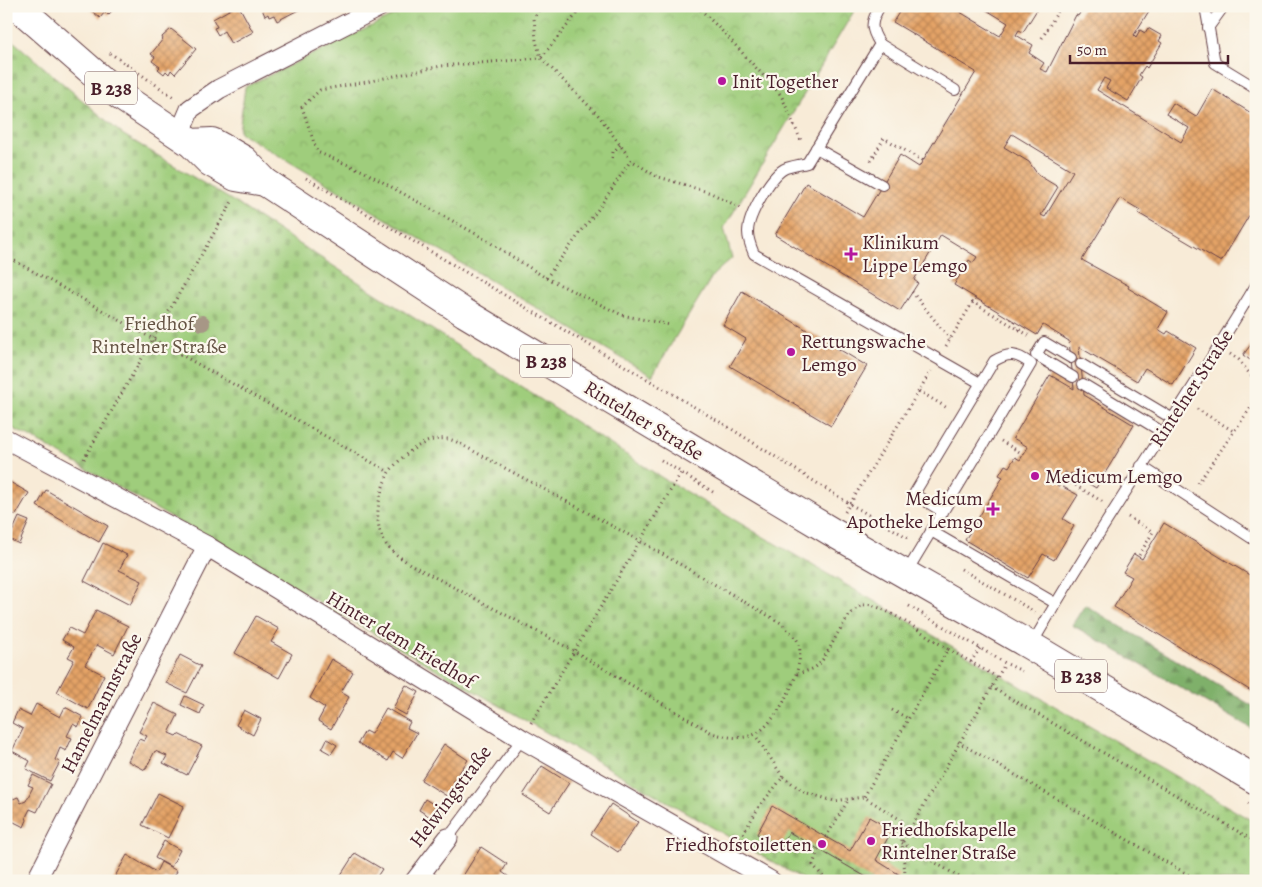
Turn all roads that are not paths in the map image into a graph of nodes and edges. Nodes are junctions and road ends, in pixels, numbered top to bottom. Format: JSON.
{"nodes":[{"id":1,"x":17,"y":6,"type":"edge"},
{"id":2,"x":381,"y":6,"type":"edge"},
{"id":3,"x":880,"y":6,"type":"edge"},
{"id":4,"x":1205,"y":6,"type":"edge"},
{"id":5,"x":1224,"y":6,"type":"edge"},
{"id":6,"x":1208,"y":28,"type":"junction"},
{"id":7,"x":880,"y":44,"type":"junction"},
{"id":8,"x":1256,"y":88,"type":"edge"},
{"id":9,"x":955,"y":90,"type":"dead end"},
{"id":10,"x":185,"y":139,"type":"junction"},
{"id":11,"x":816,"y":148,"type":"junction"},
{"id":12,"x":882,"y":185,"type":"dead end"},
{"id":13,"x":1256,"y":284,"type":"edge"},
{"id":14,"x":1071,"y":358,"type":"dead end"},
{"id":15,"x":1081,"y":364,"type":"dead end"},
{"id":16,"x":1073,"y":377,"type":"dead end"},
{"id":17,"x":980,"y":383,"type":"junction"},
{"id":18,"x":1083,"y":384,"type":"dead end"},
{"id":19,"x":1176,"y":414,"type":"junction"},
{"id":20,"x":1164,"y":433,"type":"junction"},
{"id":21,"x":6,"y":439,"type":"edge"},
{"id":22,"x":1141,"y":466,"type":"junction"},
{"id":23,"x":943,"y":512,"type":"junction"},
{"id":24,"x":931,"y":532,"type":"junction"},
{"id":25,"x":1256,"y":541,"type":"edge"},
{"id":26,"x":207,"y":546,"type":"junction"},
{"id":27,"x":906,"y":574,"type":"junction"},
{"id":28,"x":1055,"y":603,"type":"junction"},
{"id":29,"x":1031,"y":646,"type":"junction"},
{"id":30,"x":522,"y":738,"type":"junction"},
{"id":31,"x":1252,"y":791,"type":"edge"},
{"id":32,"x":448,"y":838,"type":"joint"},
{"id":33,"x":424,"y":878,"type":"edge"},
{"id":34,"x":36,"y":881,"type":"edge"},
{"id":35,"x":771,"y":881,"type":"edge"}],
"edges":[{"from":1,"to":10,"type":"main road","number":"B 238"},
{"from":2,"to":10,"type":"street"},
{"from":3,"to":7,"type":"lane"},
{"from":4,"to":6,"type":"lane"},
{"from":5,"to":6,"type":"lane"},
{"from":6,"to":8,"type":"lane"},
{"from":7,"to":9,"type":"lane"},
{"from":7,"to":11,"type":"lane"},
{"from":10,"to":27,"type":"main road","name":"Rintelner Straße","number":"B 238"},
{"from":11,"to":12,"type":"lane"},
{"from":11,"to":17,"type":"lane"},
{"from":13,"to":19,"type":"lane","name":"Rintelner Straße"},
{"from":14,"to":16,"type":"lane"},
{"from":15,"to":19,"type":"lane"},
{"from":17,"to":23,"type":"lane"},
{"from":17,"to":23,"type":"lane"},
{"from":18,"to":20,"type":"lane"},
{"from":19,"to":20,"type":"lane","name":"Rintelner Straße"},
{"from":20,"to":22,"type":"lane","name":"Rintelner Straße"},
{"from":21,"to":26,"type":"street","name":"Hinter dem Friedhof"},
{"from":22,"to":25,"type":"lane","name":"Rintelner Straße"},
{"from":22,"to":28,"type":"lane","name":"Rintelner Straße"},
{"from":23,"to":24,"type":"lane"},
{"from":24,"to":27,"type":"lane"},
{"from":24,"to":28,"type":"lane"},
{"from":26,"to":30,"type":"street","name":"Hinter dem Friedhof"},
{"from":26,"to":34,"type":"street","name":"Hamelmannstraße"},
{"from":27,"to":29,"type":"main road","name":"Rintelner Straße","number":"B 238"},
{"from":28,"to":29,"type":"lane","name":"Rintelner Straße"},
{"from":29,"to":31,"type":"main road","name":"Rintelner Straße","number":"B 238"},
{"from":30,"to":32,"type":"lane","name":"Helwingstraße"},
{"from":30,"to":35,"type":"street","name":"Hinter dem Friedhof"},
{"from":32,"to":33,"type":"street","name":"Helwingstraße"}]}
